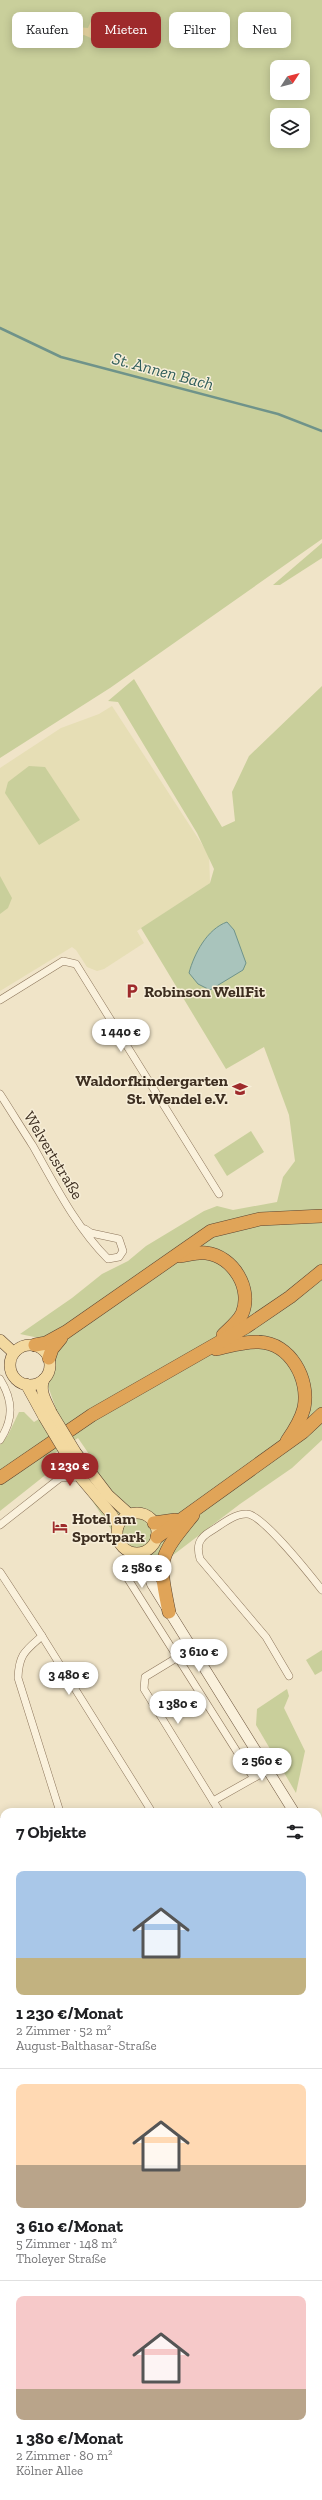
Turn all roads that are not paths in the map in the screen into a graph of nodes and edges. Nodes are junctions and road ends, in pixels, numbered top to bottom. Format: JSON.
{"nodes":[{"id":1,"x":0,"y":1000,"type":"edge"},
{"id":2,"x":0,"y":1094,"type":"edge"},
{"id":3,"x":219,"y":1194,"type":"dead end"},
{"id":4,"x":322,"y":1216,"type":"edge"},
{"id":5,"x":85,"y":1229,"type":"junction"},
{"id":6,"x":176,"y":1256,"type":"junction"},
{"id":7,"x":322,"y":1271,"type":"edge"},
{"id":8,"x":66,"y":1332,"type":"junction"},
{"id":9,"x":0,"y":1340,"type":"edge"},
{"id":10,"x":35,"y":1345,"type":"junction"},
{"id":11,"x":14,"y":1353,"type":"junction"},
{"id":12,"x":204,"y":1353,"type":"junction"},
{"id":13,"x":49,"y":1358,"type":"junction"},
{"id":14,"x":0,"y":1379,"type":"edge"},
{"id":15,"x":44,"y":1379,"type":"junction"},
{"id":16,"x":26,"y":1384,"type":"junction"},
{"id":17,"x":47,"y":1414,"type":"junction"},
{"id":18,"x":322,"y":1414,"type":"edge"},
{"id":19,"x":0,"y":1440,"type":"edge"},
{"id":20,"x":286,"y":1444,"type":"junction"},
{"id":21,"x":69,"y":1453,"type":"junction"},
{"id":22,"x":0,"y":1478,"type":"edge"},
{"id":23,"x":60,"y":1478,"type":"junction"},
{"id":24,"x":80,"y":1478,"type":"junction"},
{"id":25,"x":200,"y":1506,"type":"junction"},
{"id":26,"x":129,"y":1514,"type":"junction"},
{"id":27,"x":179,"y":1519,"type":"junction"},
{"id":28,"x":154,"y":1522,"type":"junction"},
{"id":29,"x":0,"y":1524,"type":"edge"},
{"id":30,"x":118,"y":1526,"type":"junction"},
{"id":31,"x":157,"y":1537,"type":"junction"},
{"id":32,"x":141,"y":1553,"type":"junction"},
{"id":33,"x":0,"y":1572,"type":"edge"},
{"id":34,"x":128,"y":1579,"type":"dead end"},
{"id":35,"x":322,"y":1590,"type":"edge"},
{"id":36,"x":169,"y":1612,"type":"junction"},
{"id":37,"x":42,"y":1636,"type":"junction"},
{"id":38,"x":178,"y":1656,"type":"junction"},
{"id":39,"x":289,"y":1676,"type":"dead end"},
{"id":40,"x":268,"y":1770,"type":"junction"},
{"id":41,"x":253,"y":1776,"type":"junction"},
{"id":42,"x":213,"y":1801,"type":"junction"},
{"id":43,"x":59,"y":1808,"type":"edge"},
{"id":44,"x":150,"y":1808,"type":"edge"},
{"id":45,"x":217,"y":1808,"type":"edge"},
{"id":46,"x":292,"y":1808,"type":"edge"}],
"edges":[{"from":1,"to":3,"type":"street"},
{"from":2,"to":5,"type":"street","name":"Welvertstraße"},
{"from":4,"to":6,"type":"highway"},
{"from":5,"to":5,"type":"street","name":"Welvertstraße"},
{"from":6,"to":8,"type":"highway"},
{"from":6,"to":12,"type":"highway"},
{"from":7,"to":12,"type":"highway"},
{"from":8,"to":10,"type":"highway"},
{"from":8,"to":13,"type":"highway"},
{"from":9,"to":11,"type":"main road"},
{"from":10,"to":11,"type":"main road"},
{"from":10,"to":13,"type":"main road"},
{"from":11,"to":16,"type":"main road"},
{"from":12,"to":20,"type":"highway"},
{"from":12,"to":22,"type":"highway"},
{"from":13,"to":15,"type":"main road"},
{"from":14,"to":19,"type":"street"},
{"from":15,"to":16,"type":"main road"},
{"from":15,"to":17,"type":"main road"},
{"from":16,"to":17,"type":"main road"},
{"from":17,"to":21,"type":"main road","bridge":true},
{"from":18,"to":20,"type":"highway"},
{"from":20,"to":25,"type":"highway"},
{"from":21,"to":23,"type":"street"},
{"from":21,"to":24,"type":"main road"},
{"from":21,"to":26,"type":"main road"},
{"from":23,"to":24,"type":"street"},
{"from":23,"to":29,"type":"street"},
{"from":24,"to":30,"type":"main road"},
{"from":25,"to":27,"type":"highway"},
{"from":25,"to":36,"type":"highway"},
{"from":26,"to":28,"type":"main road"},
{"from":26,"to":30,"type":"main road"},
{"from":27,"to":28,"type":"highway"},
{"from":27,"to":31,"type":"highway"},
{"from":28,"to":31,"type":"main road"},
{"from":30,"to":32,"type":"main road"},
{"from":31,"to":32,"type":"main road"},
{"from":32,"to":36,"type":"main road"},
{"from":33,"to":37,"type":"street"},
{"from":34,"to":38,"type":"street"},
{"from":35,"to":39,"type":"street"},
{"from":36,"to":40,"type":"main road"},
{"from":37,"to":43,"type":"street"},
{"from":37,"to":44,"type":"street"},
{"from":38,"to":41,"type":"street"},
{"from":38,"to":42,"type":"street"},
{"from":40,"to":41,"type":"street"},
{"from":40,"to":46,"type":"main road"},
{"from":41,"to":42,"type":"street"},
{"from":42,"to":45,"type":"street"}]}
